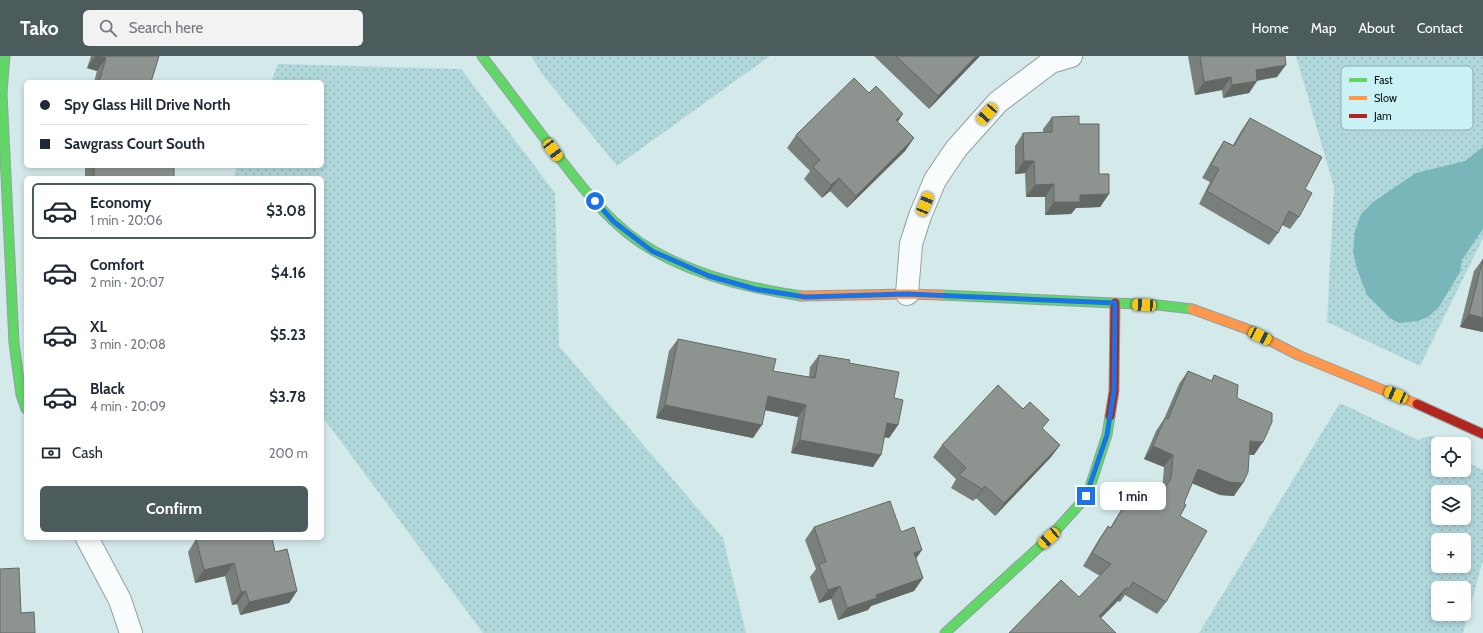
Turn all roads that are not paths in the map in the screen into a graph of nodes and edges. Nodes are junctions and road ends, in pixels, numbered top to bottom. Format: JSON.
{"nodes":[{"id":1,"x":5,"y":56,"type":"edge"},
{"id":2,"x":482,"y":56,"type":"edge"},
{"id":3,"x":1071,"y":56,"type":"edge"},
{"id":4,"x":907,"y":294,"type":"junction"},
{"id":5,"x":1115,"y":303,"type":"junction"},
{"id":6,"x":24,"y":404,"type":"edge"},
{"id":7,"x":1483,"y":434,"type":"edge"},
{"id":8,"x":88,"y":540,"type":"edge"},
{"id":9,"x":131,"y":633,"type":"edge"},
{"id":10,"x":945,"y":633,"type":"edge"}],
"edges":[{"from":1,"to":6,"type":"street"},
{"from":2,"to":4,"type":"street"},
{"from":3,"to":4,"type":"street"},
{"from":4,"to":5,"type":"street"},
{"from":5,"to":7,"type":"street"},
{"from":5,"to":10,"type":"street"},
{"from":8,"to":9,"type":"street"}]}
